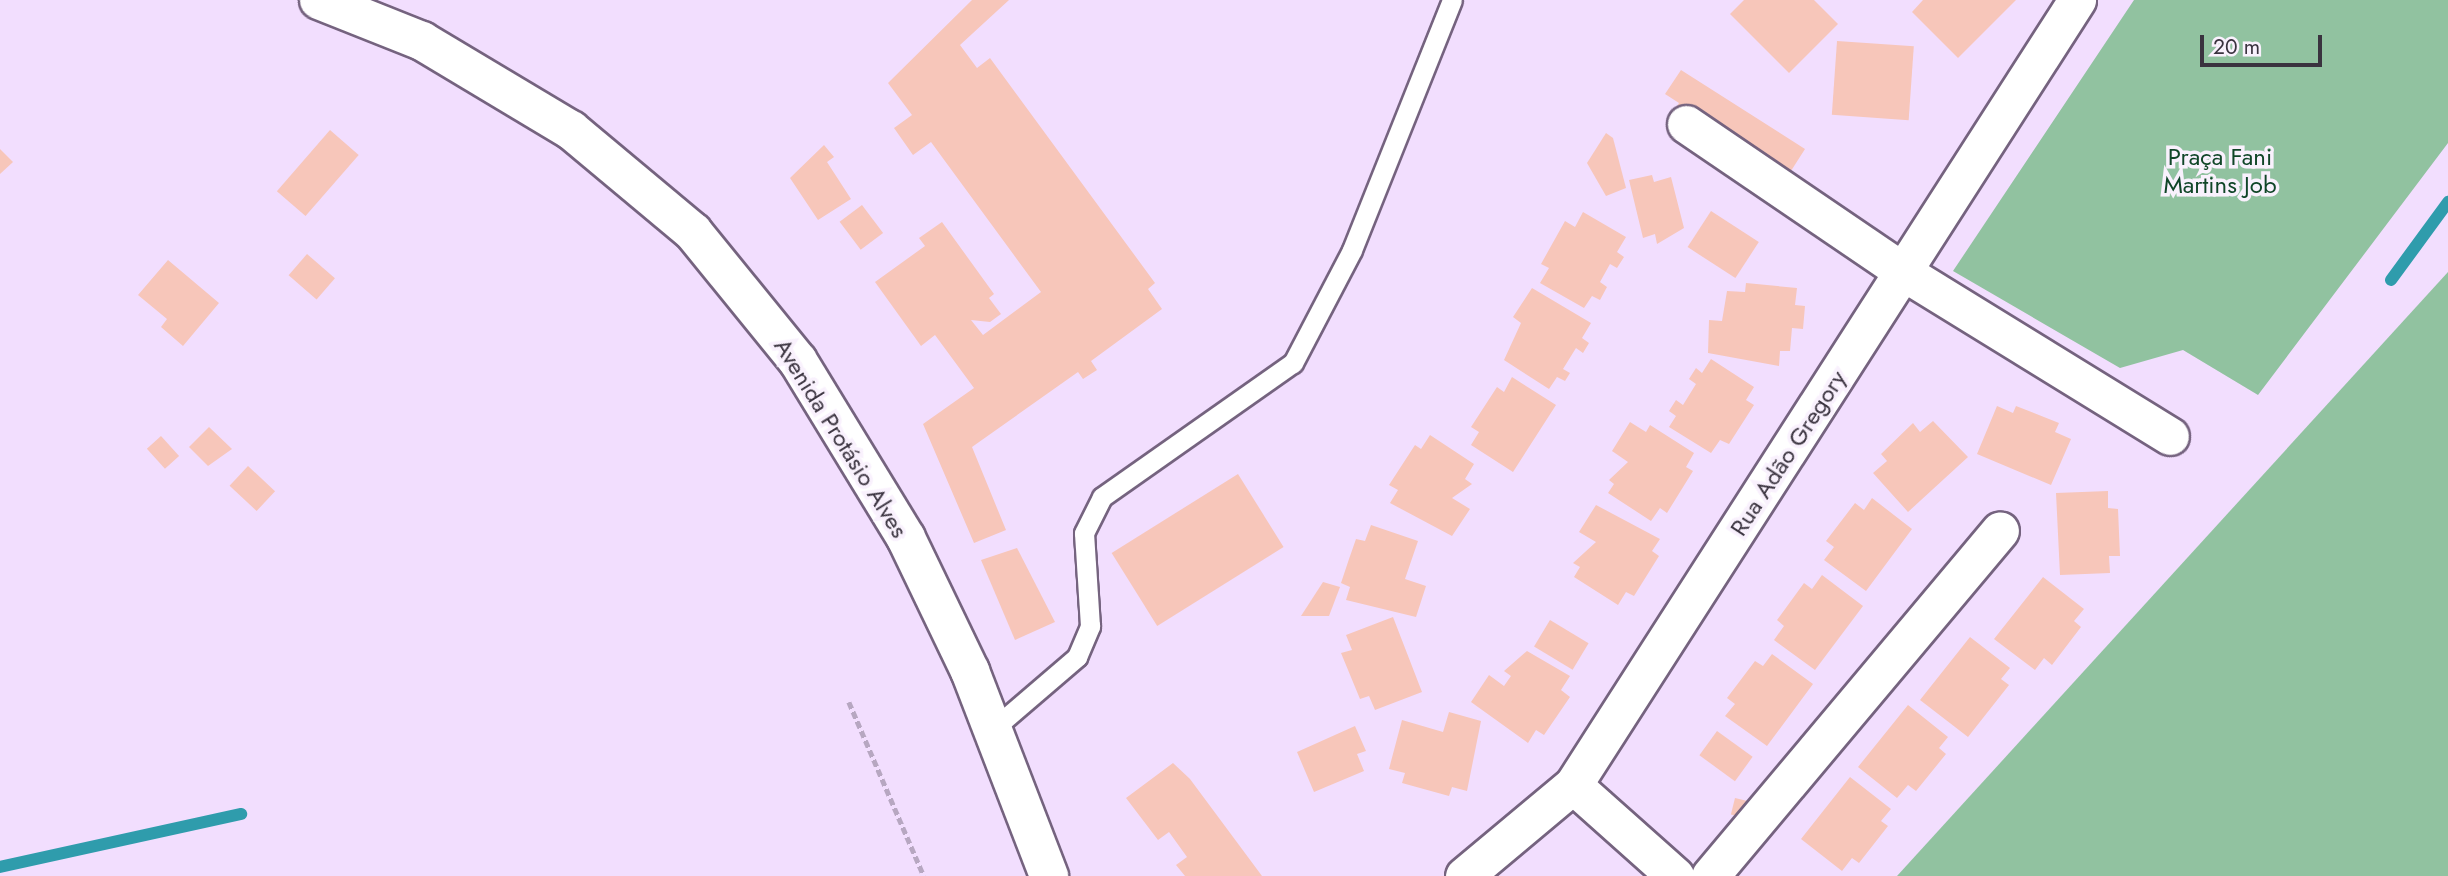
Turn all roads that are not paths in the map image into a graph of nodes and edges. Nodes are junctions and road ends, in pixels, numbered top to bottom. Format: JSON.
{"nodes":[{"id":1,"x":319,"y":0,"type":"edge"},
{"id":2,"x":1452,"y":0,"type":"edge"},
{"id":3,"x":2077,"y":0,"type":"edge"},
{"id":4,"x":1686,"y":124,"type":"dead end"},
{"id":5,"x":1905,"y":273,"type":"junction"},
{"id":6,"x":2170,"y":436,"type":"dead end"},
{"id":7,"x":2000,"y":531,"type":"dead end"},
{"id":8,"x":993,"y":729,"type":"junction"},
{"id":9,"x":1573,"y":785,"type":"junction"},
{"id":10,"x":1049,"y":876,"type":"edge"},
{"id":11,"x":1464,"y":876,"type":"edge"},
{"id":12,"x":1675,"y":876,"type":"edge"},
{"id":13,"x":1710,"y":876,"type":"edge"}],
"edges":[{"from":1,"to":8,"type":"main road","name":"Avenida Protásio Alves"},
{"from":2,"to":8,"type":"lane"},
{"from":3,"to":5,"type":"street","name":"Rua Adão Gregory"},
{"from":4,"to":5,"type":"street"},
{"from":5,"to":6,"type":"street"},
{"from":5,"to":9,"type":"street","name":"Rua Adão Gregory"},
{"from":7,"to":13,"type":"street"},
{"from":8,"to":10,"type":"main road","name":"Avenida Protásio Alves"},
{"from":9,"to":11,"type":"street","name":"Rua Adão Gregory"},
{"from":9,"to":12,"type":"street"}]}
